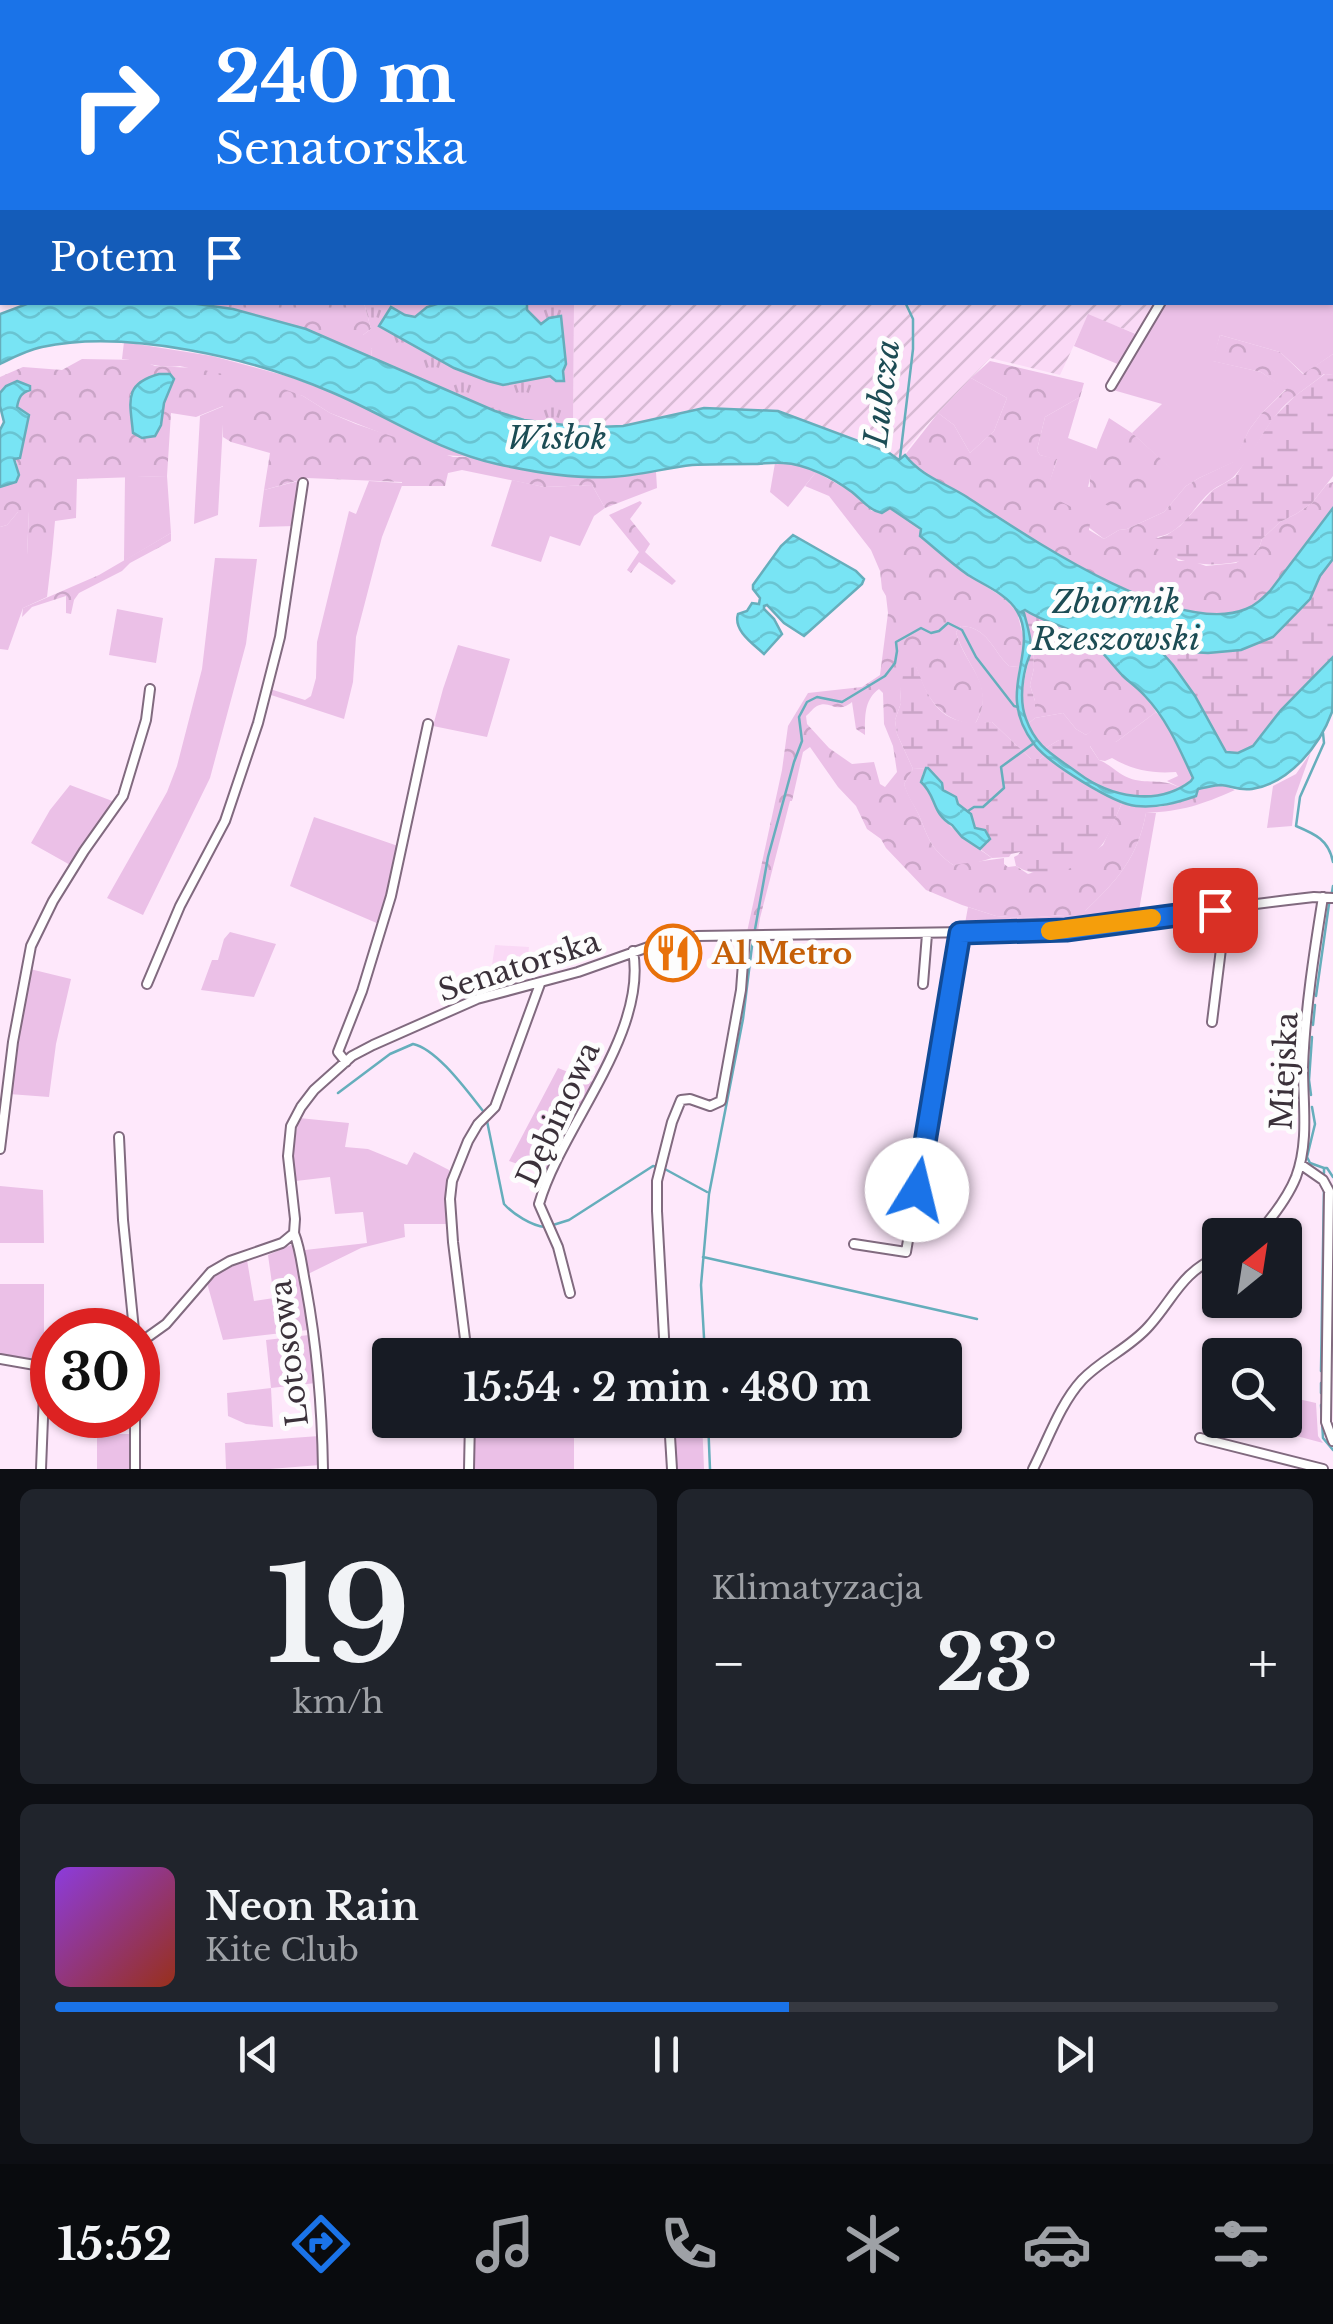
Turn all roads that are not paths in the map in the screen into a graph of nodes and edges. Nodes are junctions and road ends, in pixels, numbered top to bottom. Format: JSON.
{"nodes":[{"id":1,"x":1159,"y":305,"type":"edge"},
{"id":2,"x":1111,"y":386,"type":"dead end"},
{"id":3,"x":303,"y":483,"type":"dead end"},
{"id":4,"x":150,"y":689,"type":"dead end"},
{"id":5,"x":428,"y":724,"type":"dead end"},
{"id":6,"x":1328,"y":898,"type":"edge"},
{"id":7,"x":1226,"y":908,"type":"junction"},
{"id":8,"x":960,"y":933,"type":"junction"},
{"id":9,"x":927,"y":934,"type":"junction"},
{"id":10,"x":745,"y":936,"type":"junction"},
{"id":11,"x":633,"y":951,"type":"junction"},
{"id":12,"x":147,"y":984,"type":"dead end"},
{"id":13,"x":540,"y":984,"type":"junction"},
{"id":14,"x":923,"y":984,"type":"dead end"},
{"id":15,"x":1212,"y":1022,"type":"dead end"},
{"id":16,"x":346,"y":1062,"type":"junction"},
{"id":17,"x":119,"y":1136,"type":"dead end"},
{"id":18,"x":0,"y":1149,"type":"edge"},
{"id":19,"x":1300,"y":1164,"type":"junction"},
{"id":20,"x":1269,"y":1218,"type":"edge"},
{"id":21,"x":294,"y":1233,"type":"junction"},
{"id":22,"x":854,"y":1244,"type":"dead end"},
{"id":23,"x":1330,"y":1257,"type":"edge"},
{"id":24,"x":1202,"y":1264,"type":"edge"},
{"id":25,"x":570,"y":1293,"type":"dead end"},
{"id":26,"x":132,"y":1308,"type":"edge"},
{"id":27,"x":160,"y":1328,"type":"edge"},
{"id":28,"x":466,"y":1338,"type":"edge"},
{"id":29,"x":664,"y":1338,"type":"edge"},
{"id":30,"x":0,"y":1360,"type":"edge"},
{"id":31,"x":30,"y":1365,"type":"edge"},
{"id":32,"x":43,"y":1438,"type":"edge"},
{"id":33,"x":135,"y":1438,"type":"edge"},
{"id":34,"x":470,"y":1438,"type":"edge"},
{"id":35,"x":670,"y":1438,"type":"edge"},
{"id":36,"x":1200,"y":1438,"type":"dead end"},
{"id":37,"x":1333,"y":1441,"type":"edge"},
{"id":38,"x":41,"y":1469,"type":"edge"},
{"id":39,"x":135,"y":1469,"type":"edge"},
{"id":40,"x":323,"y":1469,"type":"edge"},
{"id":41,"x":469,"y":1469,"type":"edge"},
{"id":42,"x":672,"y":1469,"type":"edge"},
{"id":43,"x":1033,"y":1469,"type":"edge"},
{"id":44,"x":1322,"y":1469,"type":"edge"}],
"edges":[{"from":1,"to":2,"type":"street"},
{"from":3,"to":12,"type":"street"},
{"from":4,"to":18,"type":"street"},
{"from":5,"to":16,"type":"street"},
{"from":6,"to":7,"type":"street","name":"Senatorska"},
{"from":6,"to":19,"type":"street","name":"Miejska"},
{"from":7,"to":8,"type":"street","name":"Senatorska"},
{"from":7,"to":15,"type":"street"},
{"from":8,"to":9,"type":"street","name":"Senatorska"},
{"from":8,"to":22,"type":"street"},
{"from":9,"to":10,"type":"street","name":"Senatorska"},
{"from":9,"to":14,"type":"street"},
{"from":10,"to":11,"type":"street","name":"Senatorska"},
{"from":10,"to":29,"type":"street"},
{"from":11,"to":13,"type":"street","name":"Senatorska"},
{"from":11,"to":25,"type":"street","name":"Dębinowa"},
{"from":13,"to":16,"type":"street","name":"Senatorska"},
{"from":13,"to":28,"type":"street"},
{"from":16,"to":21,"type":"street","name":"Senatorska"},
{"from":17,"to":26,"type":"street"},
{"from":19,"to":20,"type":"street","name":"Miejska"},
{"from":19,"to":23,"type":"street"},
{"from":21,"to":27,"type":"street"},
{"from":21,"to":40,"type":"street","name":"Lotosowa"},
{"from":23,"to":37,"type":"street"},
{"from":24,"to":43,"type":"street"},
{"from":30,"to":31,"type":"street"},
{"from":32,"to":38,"type":"street"},
{"from":33,"to":39,"type":"street"},
{"from":34,"to":41,"type":"street"},
{"from":35,"to":42,"type":"street"},
{"from":36,"to":44,"type":"street"}]}
